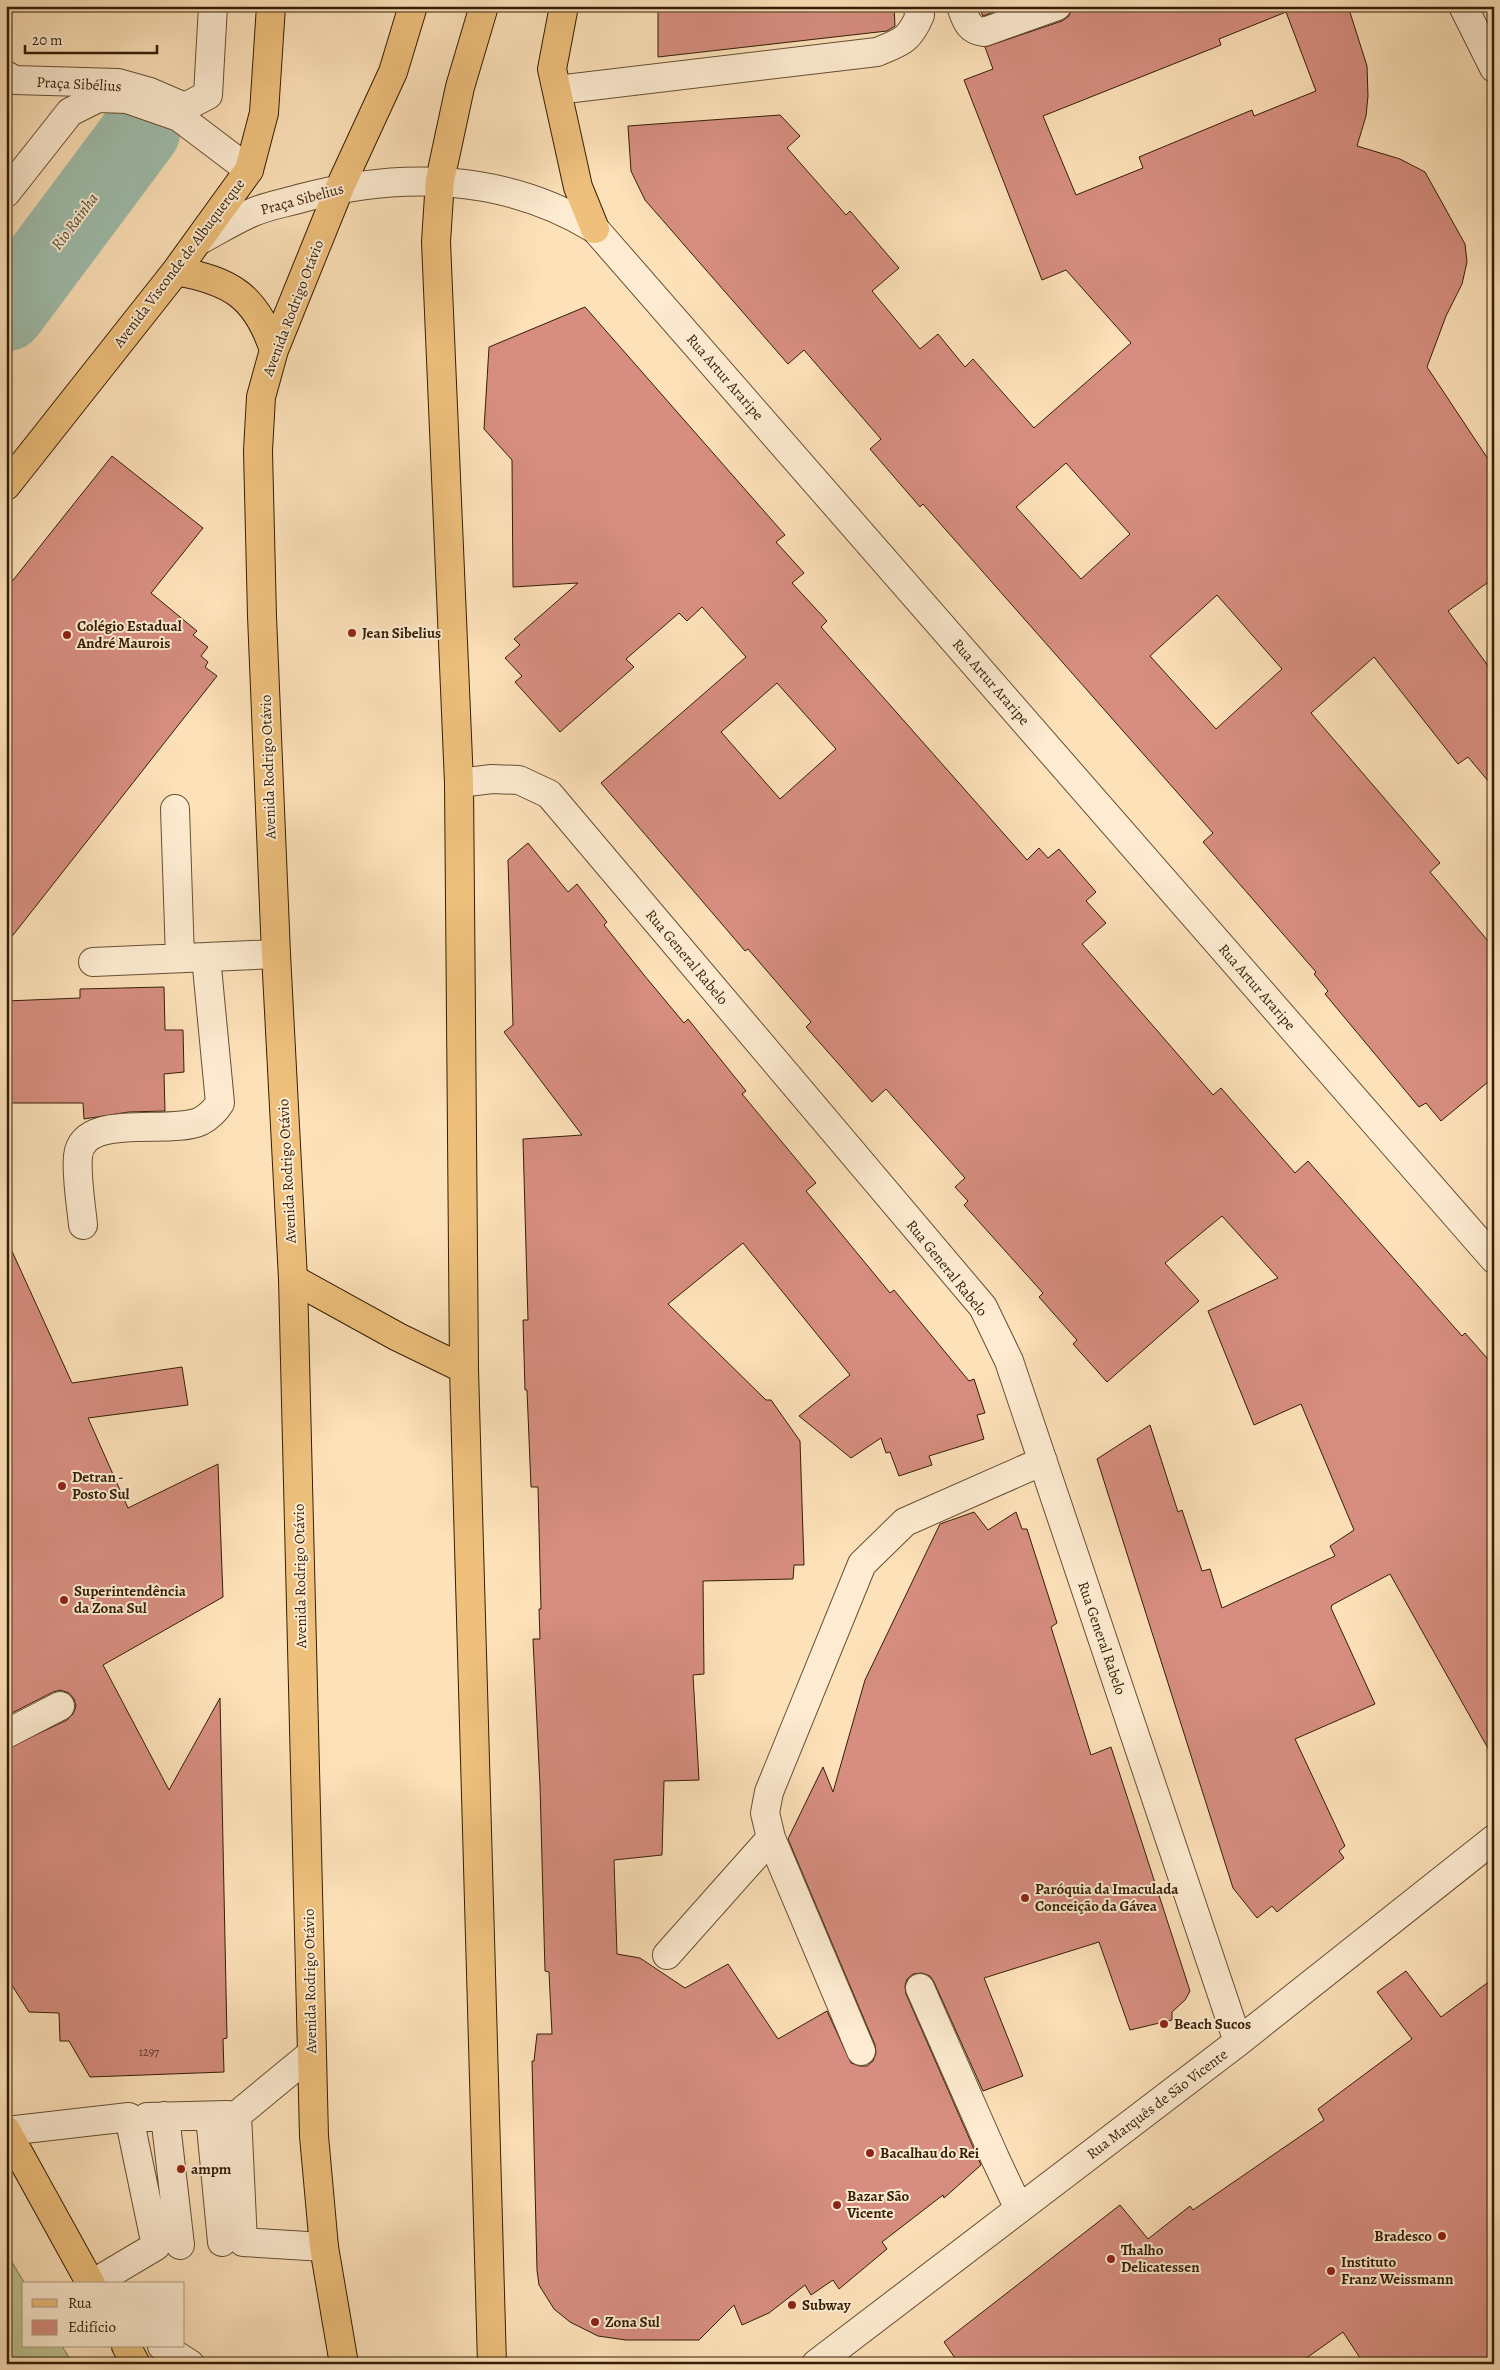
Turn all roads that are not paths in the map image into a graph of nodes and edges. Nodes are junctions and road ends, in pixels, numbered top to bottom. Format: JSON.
{"nodes":[{"id":1,"x":213,"y":6,"type":"edge"},
{"id":2,"x":272,"y":6,"type":"edge"},
{"id":3,"x":413,"y":6,"type":"edge"},
{"id":4,"x":484,"y":6,"type":"edge"},
{"id":5,"x":564,"y":6,"type":"edge"},
{"id":6,"x":917,"y":6,"type":"edge"},
{"id":7,"x":961,"y":6,"type":"edge"},
{"id":8,"x":1057,"y":6,"type":"edge"},
{"id":9,"x":1463,"y":6,"type":"edge"},
{"id":10,"x":1494,"y":68,"type":"edge"},
{"id":11,"x":6,"y":75,"type":"edge"},
{"id":12,"x":557,"y":90,"type":"junction"},
{"id":13,"x":249,"y":170,"type":"junction"},
{"id":14,"x":440,"y":180,"type":"junction"},
{"id":15,"x":340,"y":187,"type":"junction"},
{"id":16,"x":6,"y":193,"type":"edge"},
{"id":17,"x":595,"y":229,"type":"junction"},
{"id":18,"x":200,"y":240,"type":"junction"},
{"id":19,"x":176,"y":271,"type":"junction"},
{"id":20,"x":274,"y":350,"type":"junction"},
{"id":21,"x":6,"y":486,"type":"edge"},
{"id":22,"x":459,"y":783,"type":"junction"},
{"id":23,"x":175,"y":809,"type":"dead end"},
{"id":24,"x":276,"y":954,"type":"junction"},
{"id":25,"x":193,"y":958,"type":"junction"},
{"id":26,"x":93,"y":962,"type":"dead end"},
{"id":27,"x":83,"y":1225,"type":"dead end"},
{"id":28,"x":1494,"y":1259,"type":"edge"},
{"id":29,"x":293,"y":1279,"type":"junction"},
{"id":30,"x":464,"y":1369,"type":"junction"},
{"id":31,"x":1043,"y":1462,"type":"junction"},
{"id":32,"x":60,"y":1706,"type":"dead end"},
{"id":33,"x":6,"y":1734,"type":"edge"},
{"id":34,"x":771,"y":1838,"type":"junction"},
{"id":35,"x":1494,"y":1839,"type":"edge"},
{"id":36,"x":667,"y":1955,"type":"dead end"},
{"id":37,"x":920,"y":1988,"type":"dead end"},
{"id":38,"x":1238,"y":2042,"type":"junction"},
{"id":39,"x":861,"y":2051,"type":"dead end"},
{"id":40,"x":311,"y":2054,"type":"junction"},
{"id":41,"x":237,"y":2115,"type":"junction"},
{"id":42,"x":165,"y":2116,"type":"junction"},
{"id":43,"x":210,"y":2116,"type":"junction"},
{"id":44,"x":129,"y":2117,"type":"junction"},
{"id":45,"x":7,"y":2131,"type":"edge"},
{"id":46,"x":1019,"y":2209,"type":"junction"},
{"id":47,"x":232,"y":2242,"type":"junction"},
{"id":48,"x":168,"y":2246,"type":"junction"},
{"id":49,"x":324,"y":2247,"type":"junction"},
{"id":50,"x":94,"y":2282,"type":"edge"},
{"id":51,"x":97,"y":2282,"type":"edge"},
{"id":52,"x":127,"y":2348,"type":"edge"},
{"id":53,"x":165,"y":2348,"type":"edge"},
{"id":54,"x":136,"y":2364,"type":"edge"},
{"id":55,"x":190,"y":2364,"type":"edge"},
{"id":56,"x":344,"y":2364,"type":"edge"},
{"id":57,"x":492,"y":2364,"type":"edge"},
{"id":58,"x":816,"y":2364,"type":"edge"}],
"edges":[{"from":1,"to":11,"type":"street","name":"Praça Sibélius"},
{"from":2,"to":13,"type":"main road","name":"Avenida Visconde de Albuquerque"},
{"from":3,"to":15,"type":"main road","name":"Avenida Rodrigo Otávio"},
{"from":4,"to":14,"type":"main road"},
{"from":5,"to":12,"type":"main road"},
{"from":6,"to":12,"type":"street"},
{"from":7,"to":8,"type":"street"},
{"from":9,"to":10,"type":"street"},
{"from":12,"to":17,"type":"main road"},
{"from":13,"to":16,"type":"street"},
{"from":13,"to":18,"type":"main road","name":"Avenida Visconde de Albuquerque"},
{"from":14,"to":15,"type":"street","name":"Praça Sibelius"},
{"from":14,"to":17,"type":"street","name":"Rua Artur Araripe"},
{"from":14,"to":22,"type":"main road"},
{"from":15,"to":18,"type":"street","name":"Praça Sibelius"},
{"from":15,"to":20,"type":"main road","name":"Avenida Rodrigo Otávio"},
{"from":17,"to":28,"type":"street","name":"Rua Artur Araripe"},
{"from":18,"to":19,"type":"main road","name":"Avenida Visconde de Albuquerque"},
{"from":19,"to":20,"type":"main road"},
{"from":19,"to":21,"type":"main road","name":"Avenida Visconde de Albuquerque"},
{"from":20,"to":24,"type":"main road","name":"Avenida Rodrigo Otávio"},
{"from":22,"to":30,"type":"main road"},
{"from":22,"to":31,"type":"street","name":"Rua General Rabelo"},
{"from":23,"to":25,"type":"street"},
{"from":24,"to":25,"type":"street"},
{"from":24,"to":29,"type":"main road","name":"Avenida Rodrigo Otávio"},
{"from":25,"to":26,"type":"street"},
{"from":25,"to":27,"type":"street"},
{"from":29,"to":30,"type":"main road"},
{"from":29,"to":40,"type":"main road","name":"Avenida Rodrigo Otávio"},
{"from":30,"to":57,"type":"main road"},
{"from":31,"to":34,"type":"street"},
{"from":31,"to":38,"type":"street","name":"Rua General Rabelo"},
{"from":32,"to":33,"type":"street"},
{"from":34,"to":36,"type":"street"},
{"from":34,"to":39,"type":"street"},
{"from":35,"to":38,"type":"street","name":"Rua Marquês de São Vicente"},
{"from":37,"to":46,"type":"street"},
{"from":38,"to":46,"type":"street","name":"Rua Marquês de São Vicente"},
{"from":40,"to":41,"type":"street"},
{"from":40,"to":49,"type":"main road","name":"Avenida Rodrigo Otávio"},
{"from":41,"to":43,"type":"street"},
{"from":41,"to":47,"type":"street"},
{"from":42,"to":43,"type":"street"},
{"from":42,"to":44,"type":"street"},
{"from":42,"to":48,"type":"street"},
{"from":43,"to":47,"type":"street"},
{"from":44,"to":45,"type":"street"},
{"from":44,"to":48,"type":"street"},
{"from":45,"to":50,"type":"main road"},
{"from":46,"to":58,"type":"street","name":"Rua Marquês de São Vicente"},
{"from":47,"to":48,"type":"street"},
{"from":47,"to":49,"type":"street"},
{"from":48,"to":51,"type":"street"},
{"from":49,"to":56,"type":"main road","name":"Avenida Rodrigo Otávio"},
{"from":52,"to":54,"type":"main road"},
{"from":53,"to":55,"type":"street"}]}
